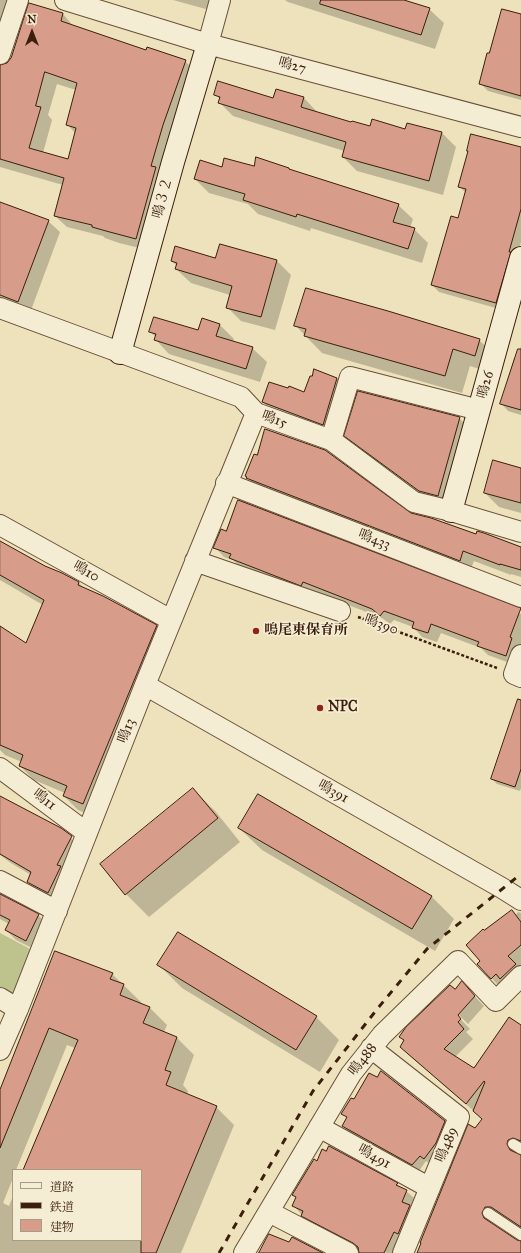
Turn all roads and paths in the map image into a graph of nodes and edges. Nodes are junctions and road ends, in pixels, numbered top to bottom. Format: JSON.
{"nodes":[{"id":1,"x":18,"y":0,"type":"edge"},
{"id":2,"x":65,"y":0,"type":"edge"},
{"id":3,"x":220,"y":0,"type":"edge"},
{"id":4,"x":208,"y":44,"type":"junction"},
{"id":5,"x":0,"y":54,"type":"edge"},
{"id":6,"x":521,"y":127,"type":"edge"},
{"id":7,"x":521,"y":258,"type":"edge"},
{"id":8,"x":0,"y":308,"type":"edge"},
{"id":9,"x":120,"y":353,"type":"junction"},
{"id":10,"x":479,"y":410,"type":"junction"},
{"id":11,"x":256,"y":413,"type":"junction"},
{"id":12,"x":331,"y":440,"type":"junction"},
{"id":13,"x":226,"y":483,"type":"junction"},
{"id":14,"x":451,"y":511,"type":"junction"},
{"id":15,"x":0,"y":525,"type":"edge"},
{"id":16,"x":521,"y":532,"type":"edge"},
{"id":17,"x":195,"y":561,"type":"junction"},
{"id":18,"x":521,"y":597,"type":"edge"},
{"id":19,"x":340,"y":611,"type":"joint"},
{"id":20,"x":171,"y":620,"type":"junction"},
{"id":21,"x":521,"y":654,"type":"edge"},
{"id":22,"x":517,"y":676,"type":"edge"},
{"id":23,"x":145,"y":685,"type":"junction"},
{"id":24,"x":0,"y":768,"type":"edge"},
{"id":25,"x":88,"y":833,"type":"junction"},
{"id":26,"x":0,"y":881,"type":"edge"},
{"id":27,"x":521,"y":900,"type":"edge"},
{"id":28,"x":56,"y":911,"type":"junction"},
{"id":29,"x":521,"y":976,"type":"edge"},
{"id":30,"x":0,"y":998,"type":"edge"},
{"id":31,"x":18,"y":1009,"type":"junction"},
{"id":32,"x":371,"y":1048,"type":"junction"},
{"id":33,"x":0,"y":1050,"type":"edge"},
{"id":34,"x":319,"y":1127,"type":"junction"},
{"id":35,"x":430,"y":1188,"type":"junction"},
{"id":36,"x":269,"y":1212,"type":"junction"},
{"id":37,"x":488,"y":1213,"type":"dead end"},
{"id":38,"x":521,"y":1235,"type":"edge"},
{"id":39,"x":244,"y":1253,"type":"edge"},
{"id":40,"x":348,"y":1253,"type":"edge"},
{"id":41,"x":403,"y":1253,"type":"edge"}],
"edges":[{"from":1,"to":5,"type":"street"},
{"from":2,"to":4,"type":"street","name":"鳴27"},
{"from":3,"to":4,"type":"street"},
{"from":4,"to":6,"type":"street","name":"鳴27"},
{"from":4,"to":9,"type":"street","name":"鳴３２"},
{"from":7,"to":10,"type":"street","name":"鳴26"},
{"from":8,"to":9,"type":"street","name":"鳴15"},
{"from":9,"to":11,"type":"street","name":"鳴15"},
{"from":10,"to":12,"type":"street"},
{"from":10,"to":14,"type":"street","name":"鳴26"},
{"from":11,"to":12,"type":"street","name":"鳴15"},
{"from":11,"to":13,"type":"street","name":"鳴13"},
{"from":12,"to":14,"type":"street","name":"鳴15"},
{"from":13,"to":17,"type":"street","name":"鳴13"},
{"from":13,"to":18,"type":"street","name":"鳴433"},
{"from":14,"to":16,"type":"street","name":"鳴15"},
{"from":15,"to":20,"type":"street","name":"鳴10"},
{"from":17,"to":19,"type":"street"},
{"from":17,"to":20,"type":"street","name":"鳴13"},
{"from":19,"to":22,"type":"path","name":"鳴390"},
{"from":20,"to":23,"type":"street","name":"鳴13"},
{"from":21,"to":22,"type":"street"},
{"from":23,"to":25,"type":"street","name":"鳴13"},
{"from":23,"to":27,"type":"street","name":"鳴391"},
{"from":24,"to":25,"type":"street","name":"鳴11"},
{"from":25,"to":28,"type":"street","name":"鳴13"},
{"from":26,"to":28,"type":"street"},
{"from":28,"to":31,"type":"street","name":"鳴13"},
{"from":29,"to":32,"type":"street","name":"鳴488"},
{"from":30,"to":31,"type":"street"},
{"from":31,"to":33,"type":"street","name":"鳴13"},
{"from":32,"to":34,"type":"street","name":"鳴488"},
{"from":32,"to":35,"type":"street","name":"鳴489"},
{"from":34,"to":35,"type":"street","name":"鳴491"},
{"from":34,"to":36,"type":"street","name":"鳴488"},
{"from":35,"to":41,"type":"street","name":"鳴489"},
{"from":36,"to":39,"type":"street","name":"鳴488"},
{"from":36,"to":40,"type":"street"},
{"from":37,"to":38,"type":"lane"}]}
